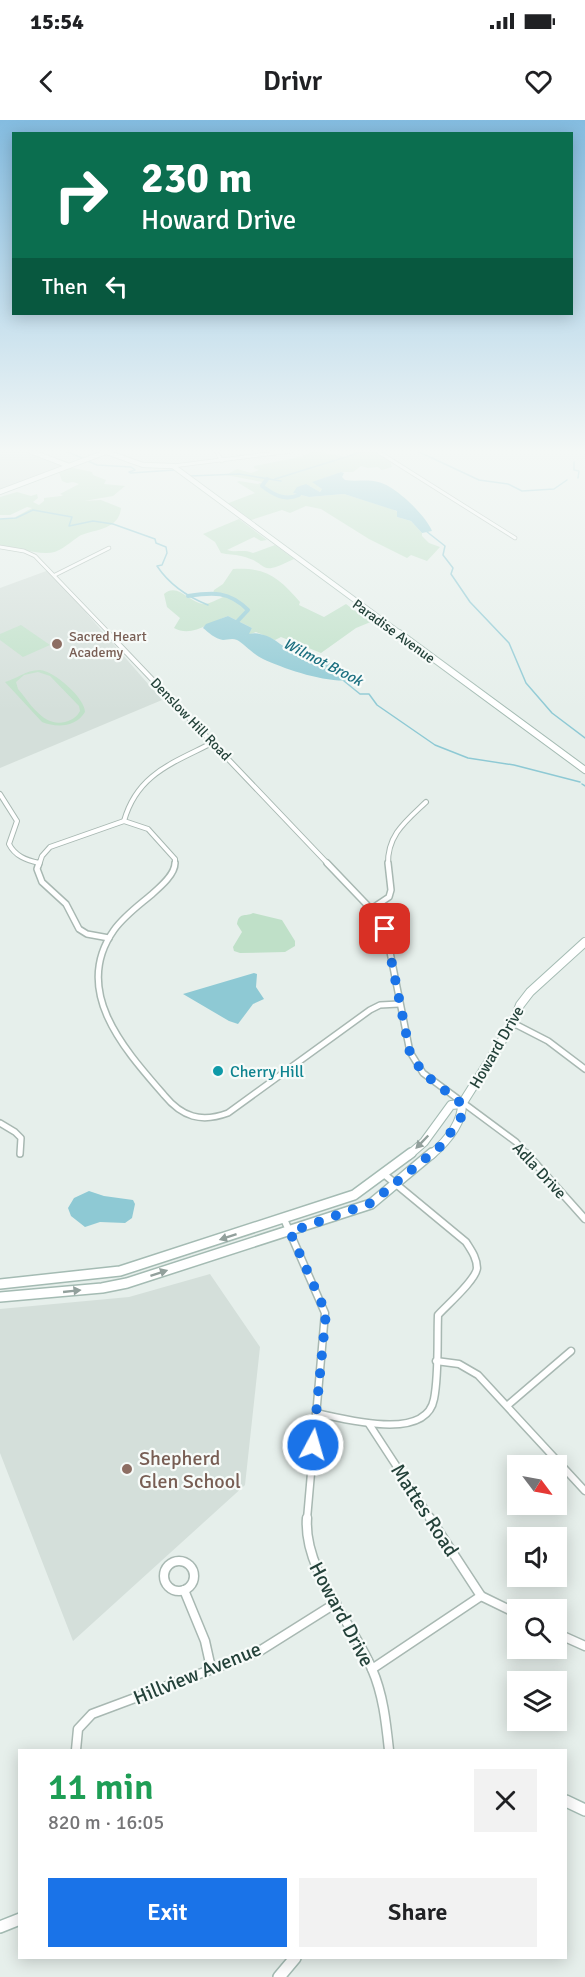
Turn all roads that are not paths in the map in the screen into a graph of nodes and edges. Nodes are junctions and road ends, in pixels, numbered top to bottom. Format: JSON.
{"nodes":[{"id":1,"x":270,"y":538,"type":"edge"},
{"id":2,"x":0,"y":547,"type":"edge"},
{"id":3,"x":109,"y":548,"type":"dead end"},
{"id":4,"x":55,"y":575,"type":"junction"},
{"id":5,"x":212,"y":743,"type":"junction"},
{"id":6,"x":585,"y":770,"type":"edge"},
{"id":7,"x":0,"y":794,"type":"edge"},
{"id":8,"x":426,"y":801,"type":"dead end"},
{"id":9,"x":2,"y":804,"type":"edge"},
{"id":10,"x":124,"y":821,"type":"junction"},
{"id":11,"x":39,"y":863,"type":"junction"},
{"id":12,"x":378,"y":919,"type":"dead end"},
{"id":13,"x":109,"y":938,"type":"junction"},
{"id":14,"x":585,"y":942,"type":"edge"},
{"id":15,"x":399,"y":1004,"type":"junction"},
{"id":16,"x":513,"y":1023,"type":"junction"},
{"id":17,"x":585,"y":1069,"type":"edge"},
{"id":18,"x":462,"y":1104,"type":"junction"},
{"id":19,"x":0,"y":1123,"type":"edge"},
{"id":20,"x":20,"y":1154,"type":"dead end"},
{"id":21,"x":385,"y":1175,"type":"junction"},
{"id":22,"x":396,"y":1183,"type":"junction"},
{"id":23,"x":284,"y":1219,"type":"junction"},
{"id":24,"x":585,"y":1219,"type":"edge"},
{"id":25,"x":290,"y":1232,"type":"junction"},
{"id":26,"x":102,"y":1275,"type":"junction"},
{"id":27,"x":40,"y":1280,"type":"junction"},
{"id":28,"x":0,"y":1284,"type":"edge"},
{"id":29,"x":102,"y":1288,"type":"junction"},
{"id":30,"x":39,"y":1294,"type":"junction"},
{"id":31,"x":0,"y":1297,"type":"edge"},
{"id":32,"x":571,"y":1351,"type":"dead end"},
{"id":33,"x":436,"y":1361,"type":"junction"},
{"id":34,"x":508,"y":1405,"type":"junction"},
{"id":35,"x":316,"y":1413,"type":"junction"},
{"id":36,"x":369,"y":1424,"type":"junction"},
{"id":37,"x":585,"y":1491,"type":"edge"},
{"id":38,"x":184,"y":1590,"type":"junction"},
{"id":39,"x":481,"y":1596,"type":"junction"},
{"id":40,"x":336,"y":1603,"type":"junction"},
{"id":41,"x":507,"y":1609,"type":"edge"},
{"id":42,"x":567,"y":1638,"type":"edge"},
{"id":43,"x":585,"y":1646,"type":"edge"},
{"id":44,"x":212,"y":1668,"type":"junction"},
{"id":45,"x":372,"y":1669,"type":"junction"},
{"id":46,"x":76,"y":1749,"type":"edge"},
{"id":47,"x":390,"y":1749,"type":"edge"},
{"id":48,"x":567,"y":1801,"type":"edge"},
{"id":49,"x":585,"y":1810,"type":"edge"},
{"id":50,"x":18,"y":1920,"type":"edge"},
{"id":51,"x":0,"y":1927,"type":"edge"},
{"id":52,"x":295,"y":1959,"type":"edge"},
{"id":53,"x":279,"y":1977,"type":"edge"}],
"edges":[{"from":1,"to":6,"type":"street","name":"Paradise Avenue"},
{"from":2,"to":4,"type":"street","name":"Denslow Hill Road"},
{"from":3,"to":4,"type":"street"},
{"from":4,"to":5,"type":"street","name":"Denslow Hill Road"},
{"from":5,"to":8,"type":"street","name":"Denslow Hill Road"},
{"from":5,"to":10,"type":"street"},
{"from":7,"to":9,"type":"street"},
{"from":9,"to":11,"type":"street"},
{"from":10,"to":11,"type":"street"},
{"from":10,"to":13,"type":"street"},
{"from":11,"to":13,"type":"street"},
{"from":12,"to":15,"type":"street","name":"Adla Drive"},
{"from":13,"to":15,"type":"street"},
{"from":14,"to":16,"type":"street","name":"Howard Drive"},
{"from":15,"to":18,"type":"street","name":"Adla Drive"},
{"from":16,"to":17,"type":"street"},
{"from":16,"to":18,"type":"street","name":"Howard Drive"},
{"from":18,"to":21,"type":"street","name":"Howard Drive","one_way":true},
{"from":18,"to":22,"type":"street","name":"Howard Drive"},
{"from":18,"to":24,"type":"street","name":"Adla Drive"},
{"from":19,"to":20,"type":"street"},
{"from":21,"to":22,"type":"street"},
{"from":21,"to":23,"type":"street","name":"Howard Drive"},
{"from":22,"to":25,"type":"street","name":"Howard Drive"},
{"from":22,"to":33,"type":"street"},
{"from":23,"to":25,"type":"street","name":"Howard Drive"},
{"from":23,"to":26,"type":"street","name":"Howard Drive","one_way":true},
{"from":29,"to":25,"type":"street","name":"Howard Drive","one_way":true},
{"from":25,"to":35,"type":"street","name":"Howard Drive"},
{"from":26,"to":27,"type":"street","name":"Howard Drive"},
{"from":26,"to":29,"type":"street"},
{"from":27,"to":28,"type":"street","name":"Howard Drive"},
{"from":27,"to":30,"type":"street"},
{"from":30,"to":29,"type":"street","name":"Howard Drive","one_way":true},
{"from":30,"to":31,"type":"street","name":"Howard Drive"},
{"from":32,"to":34,"type":"street"},
{"from":33,"to":34,"type":"street"},
{"from":33,"to":36,"type":"street"},
{"from":34,"to":37,"type":"street"},
{"from":35,"to":36,"type":"street"},
{"from":35,"to":40,"type":"street","name":"Howard Drive"},
{"from":36,"to":39,"type":"street","name":"Mattes Road"},
{"from":38,"to":38,"type":"street"},
{"from":38,"to":44,"type":"street"},
{"from":39,"to":41,"type":"street"},
{"from":39,"to":45,"type":"street"},
{"from":40,"to":44,"type":"street","name":"Hillview Avenue"},
{"from":40,"to":45,"type":"street","name":"Howard Drive"},
{"from":42,"to":43,"type":"street"},
{"from":44,"to":46,"type":"street","name":"Hillview Avenue"},
{"from":45,"to":47,"type":"street","name":"Howard Drive"},
{"from":48,"to":49,"type":"street"},
{"from":50,"to":51,"type":"street"},
{"from":52,"to":53,"type":"street"}]}
